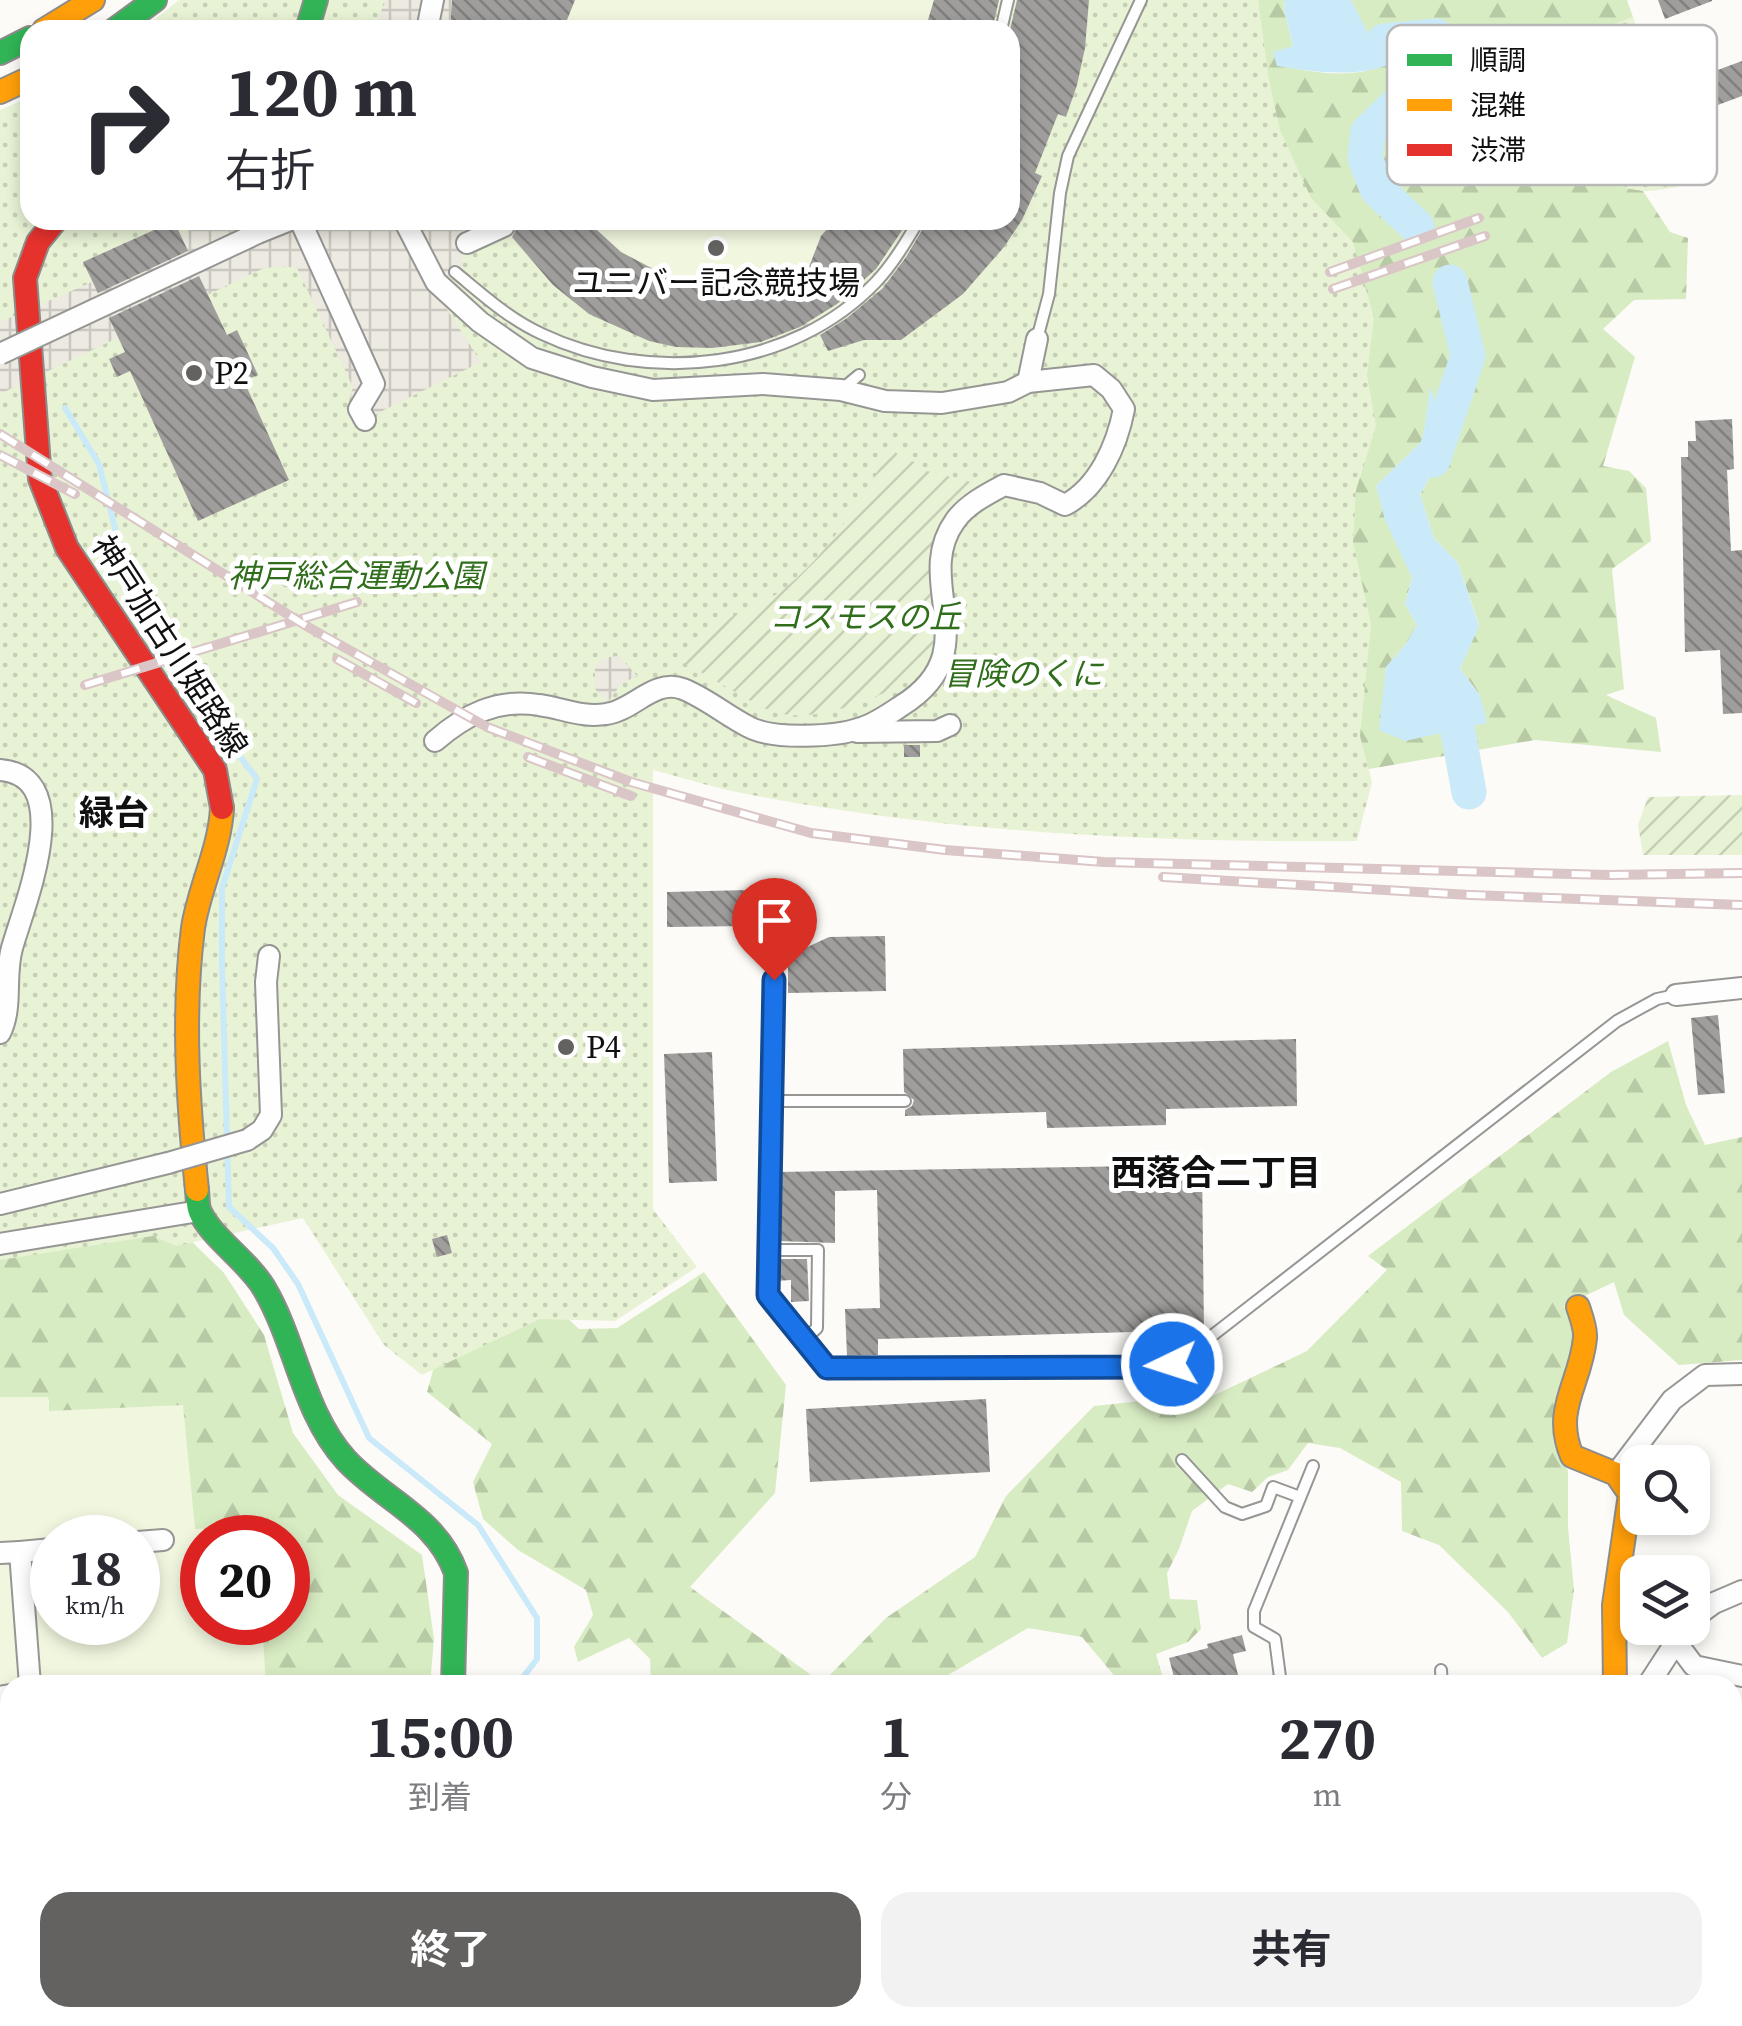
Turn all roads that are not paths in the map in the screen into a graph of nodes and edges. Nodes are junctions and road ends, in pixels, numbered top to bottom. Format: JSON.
{"nodes":[{"id":1,"x":94,"y":0,"type":"edge"},
{"id":2,"x":155,"y":0,"type":"edge"},
{"id":3,"x":1141,"y":0,"type":"edge"},
{"id":4,"x":61,"y":20,"type":"edge"},
{"id":5,"x":128,"y":20,"type":"edge"},
{"id":6,"x":48,"y":230,"type":"edge"},
{"id":7,"x":265,"y":230,"type":"edge"},
{"id":8,"x":305,"y":230,"type":"edge"},
{"id":9,"x":409,"y":230,"type":"edge"},
{"id":10,"x":495,"y":230,"type":"edge"},
{"id":11,"x":913,"y":230,"type":"edge"},
{"id":12,"x":467,"y":243,"type":"dead end"},
{"id":13,"x":456,"y":272,"type":"dead end"},
{"id":14,"x":1037,"y":339,"type":"joint"},
{"id":15,"x":0,"y":354,"type":"edge"},
{"id":16,"x":859,"y":375,"type":"dead end"},
{"id":17,"x":1028,"y":382,"type":"junction"},
{"id":18,"x":842,"y":390,"type":"junction"},
{"id":19,"x":365,"y":420,"type":"dead end"},
{"id":20,"x":950,"y":724,"type":"dead end"},
{"id":21,"x":845,"y":732,"type":"junction"},
{"id":22,"x":434,"y":740,"type":"dead end"},
{"id":23,"x":0,"y":770,"type":"edge"},
{"id":24,"x":269,"y":956,"type":"dead end"},
{"id":25,"x":774,"y":980,"type":"dead end"},
{"id":26,"x":1742,"y":988,"type":"edge"},
{"id":27,"x":1676,"y":995,"type":"joint"},
{"id":28,"x":4,"y":1005,"type":"edge"},
{"id":29,"x":0,"y":1034,"type":"edge"},
{"id":30,"x":769,"y":1101,"type":"junction"},
{"id":31,"x":904,"y":1101,"type":"dead end"},
{"id":32,"x":0,"y":1204,"type":"edge"},
{"id":33,"x":199,"y":1212,"type":"junction"},
{"id":34,"x":0,"y":1244,"type":"edge"},
{"id":35,"x":768,"y":1250,"type":"junction"},
{"id":36,"x":1578,"y":1307,"type":"dead end"},
{"id":37,"x":804,"y":1340,"type":"junction"},
{"id":38,"x":1742,"y":1374,"type":"edge"},
{"id":39,"x":1182,"y":1460,"type":"dead end"},
{"id":40,"x":1313,"y":1466,"type":"dead end"},
{"id":41,"x":1616,"y":1474,"type":"junction"},
{"id":42,"x":1300,"y":1498,"type":"junction"},
{"id":43,"x":160,"y":1540,"type":"edge"},
{"id":44,"x":163,"y":1540,"type":"dead end"},
{"id":45,"x":10,"y":1552,"type":"edge"},
{"id":46,"x":1742,"y":1591,"type":"edge"},
{"id":47,"x":1710,"y":1606,"type":"edge"},
{"id":48,"x":1674,"y":1645,"type":"edge"},
{"id":49,"x":1685,"y":1645,"type":"edge"},
{"id":50,"x":1441,"y":1670,"type":"dead end"},
{"id":51,"x":28,"y":1675,"type":"edge"},
{"id":52,"x":453,"y":1675,"type":"edge"},
{"id":53,"x":1280,"y":1675,"type":"edge"},
{"id":54,"x":1441,"y":1675,"type":"edge"},
{"id":55,"x":1615,"y":1675,"type":"edge"},
{"id":56,"x":1654,"y":1675,"type":"edge"},
{"id":57,"x":1737,"y":1675,"type":"edge"}],
"edges":[{"from":1,"to":4,"type":"main road"},
{"from":2,"to":5,"type":"main road"},
{"from":3,"to":14,"type":"lane"},
{"from":6,"to":33,"type":"main road","name":"神戸加古川姫路線"},
{"from":7,"to":15,"type":"street","bridge":true},
{"from":8,"to":19,"type":"street"},
{"from":9,"to":18,"type":"street"},
{"from":10,"to":12,"type":"street"},
{"from":11,"to":13,"type":"lane"},
{"from":14,"to":17,"type":"street"},
{"from":16,"to":18,"type":"lane"},
{"from":17,"to":18,"type":"street"},
{"from":17,"to":21,"type":"street"},
{"from":20,"to":21,"type":"street"},
{"from":21,"to":22,"type":"street"},
{"from":23,"to":28,"type":"street"},
{"from":24,"to":32,"type":"street","bridge":true},
{"from":25,"to":30,"type":"lane"},
{"from":26,"to":27,"type":"street"},
{"from":27,"to":37,"type":"lane"},
{"from":28,"to":29,"type":"street"},
{"from":30,"to":31,"type":"lane"},
{"from":30,"to":35,"type":"lane"},
{"from":33,"to":34,"type":"street"},
{"from":33,"to":52,"type":"main road"},
{"from":35,"to":37,"type":"lane"},
{"from":35,"to":37,"type":"lane"},
{"from":36,"to":41,"type":"main road"},
{"from":38,"to":41,"type":"street"},
{"from":39,"to":42,"type":"lane"},
{"from":40,"to":42,"type":"lane"},
{"from":41,"to":55,"type":"main road"},
{"from":42,"to":53,"type":"lane"},
{"from":43,"to":44,"type":"street"},
{"from":45,"to":51,"type":"street"},
{"from":46,"to":47,"type":"street"},
{"from":48,"to":56,"type":"street"},
{"from":49,"to":57,"type":"street"},
{"from":50,"to":54,"type":"lane"}]}
